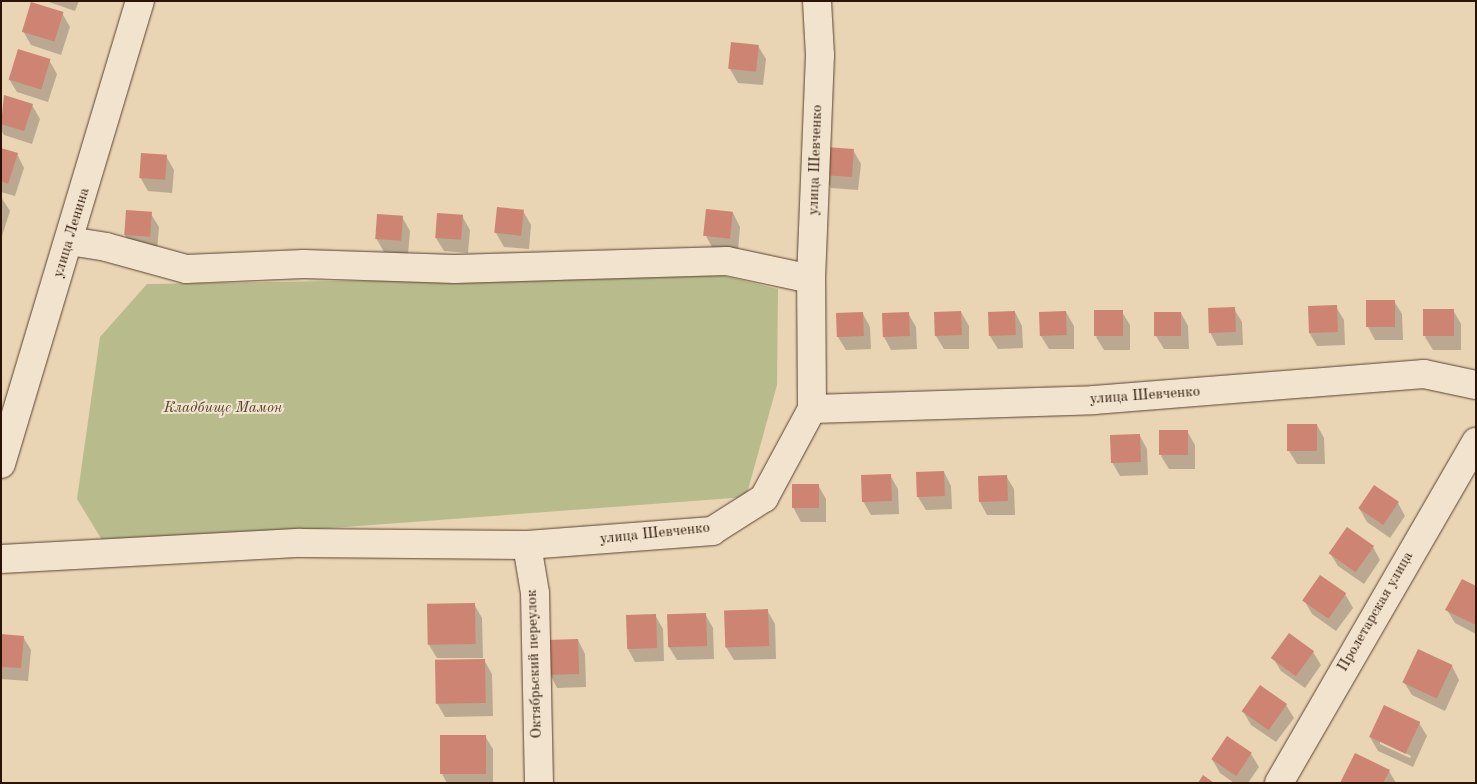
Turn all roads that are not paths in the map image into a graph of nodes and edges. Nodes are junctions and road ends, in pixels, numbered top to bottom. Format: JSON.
{"nodes":[{"id":1,"x":140,"y":1,"type":"edge"},
{"id":2,"x":817,"y":1,"type":"edge"},
{"id":3,"x":69,"y":241,"type":"junction"},
{"id":4,"x":812,"y":280,"type":"junction"},
{"id":5,"x":1476,"y":385,"type":"edge"},
{"id":6,"x":812,"y":409,"type":"junction"},
{"id":7,"x":1476,"y":442,"type":"edge"},
{"id":8,"x":1,"y":464,"type":"edge"},
{"id":9,"x":527,"y":545,"type":"junction"},
{"id":10,"x":1,"y":559,"type":"edge"},
{"id":11,"x":538,"y":783,"type":"edge"},
{"id":12,"x":1279,"y":783,"type":"edge"}],
"edges":[{"from":1,"to":3,"type":"street","name":"улица Ленина"},
{"from":2,"to":4,"type":"street","name":"улица Шевченко"},
{"from":3,"to":4,"type":"street"},
{"from":3,"to":8,"type":"street","name":"улица Ленина"},
{"from":4,"to":6,"type":"street","name":"улица Шевченко"},
{"from":5,"to":6,"type":"street","name":"улица Шевченко"},
{"from":6,"to":9,"type":"street","name":"улица Шевченко"},
{"from":7,"to":12,"type":"street","name":"Пролетарская улица"},
{"from":9,"to":10,"type":"street","name":"улица Шевченко"},
{"from":9,"to":11,"type":"street","name":"Октябрьский переулок"}]}
